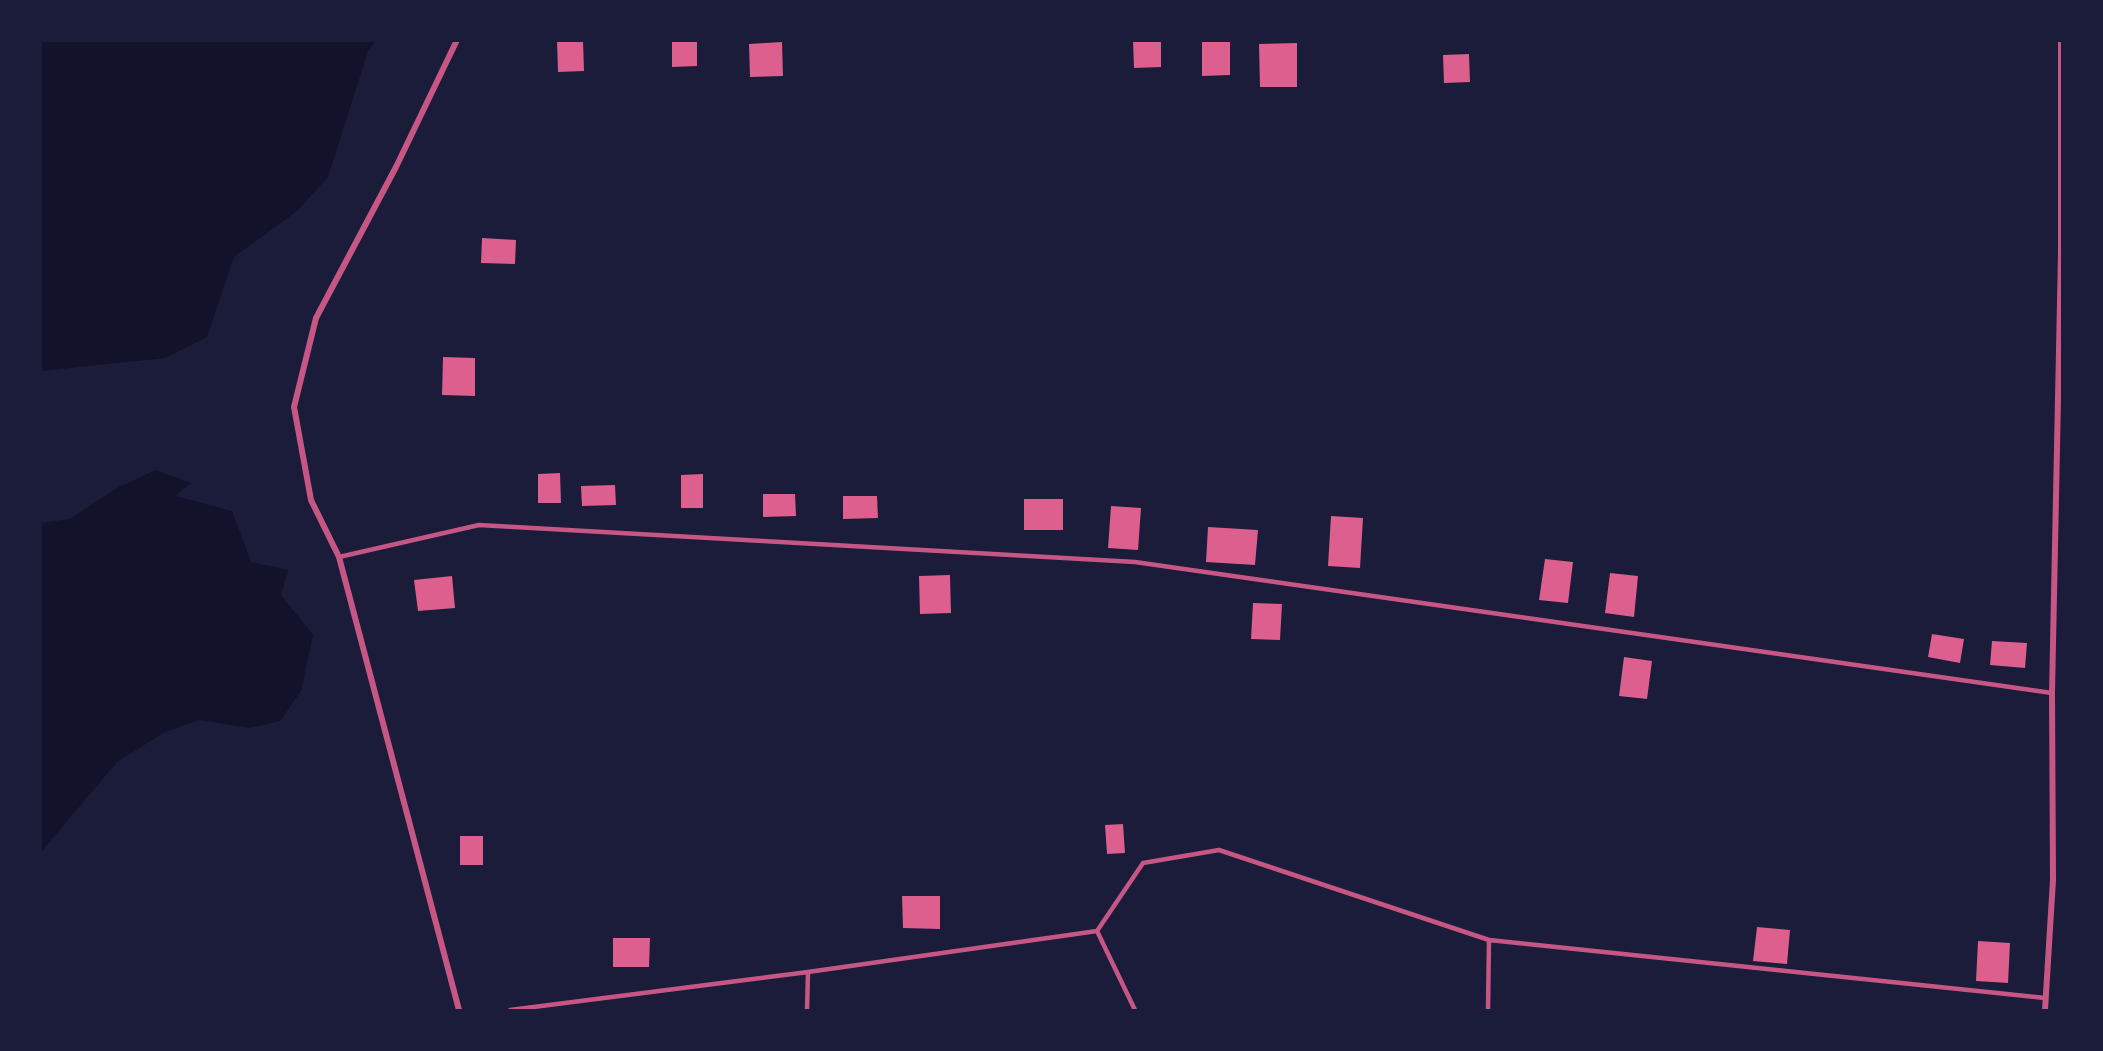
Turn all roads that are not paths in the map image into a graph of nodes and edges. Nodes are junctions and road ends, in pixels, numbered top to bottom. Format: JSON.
{"nodes":[{"id":1,"x":457,"y":40,"type":"edge"},
{"id":2,"x":2061,"y":40,"type":"edge"},
{"id":3,"x":339,"y":557,"type":"junction"},
{"id":4,"x":2052,"y":693,"type":"junction"},
{"id":5,"x":1097,"y":931,"type":"junction"},
{"id":6,"x":1489,"y":940,"type":"junction"},
{"id":7,"x":808,"y":972,"type":"junction"},
{"id":8,"x":2044,"y":998,"type":"junction"},
{"id":9,"x":459,"y":1011,"type":"edge"},
{"id":10,"x":510,"y":1011,"type":"edge"},
{"id":11,"x":807,"y":1011,"type":"edge"},
{"id":12,"x":1135,"y":1011,"type":"edge"},
{"id":13,"x":1488,"y":1011,"type":"edge"},
{"id":14,"x":2045,"y":1011,"type":"edge"}],
"edges":[{"from":1,"to":3,"type":"street"},
{"from":2,"to":4,"type":"street"},
{"from":3,"to":4,"type":"lane"},
{"from":3,"to":9,"type":"street"},
{"from":4,"to":8,"type":"street"},
{"from":5,"to":6,"type":"lane"},
{"from":5,"to":7,"type":"lane"},
{"from":5,"to":12,"type":"lane"},
{"from":6,"to":8,"type":"lane"},
{"from":6,"to":13,"type":"lane"},
{"from":7,"to":10,"type":"lane"},
{"from":7,"to":11,"type":"lane"},
{"from":8,"to":14,"type":"street"}]}
